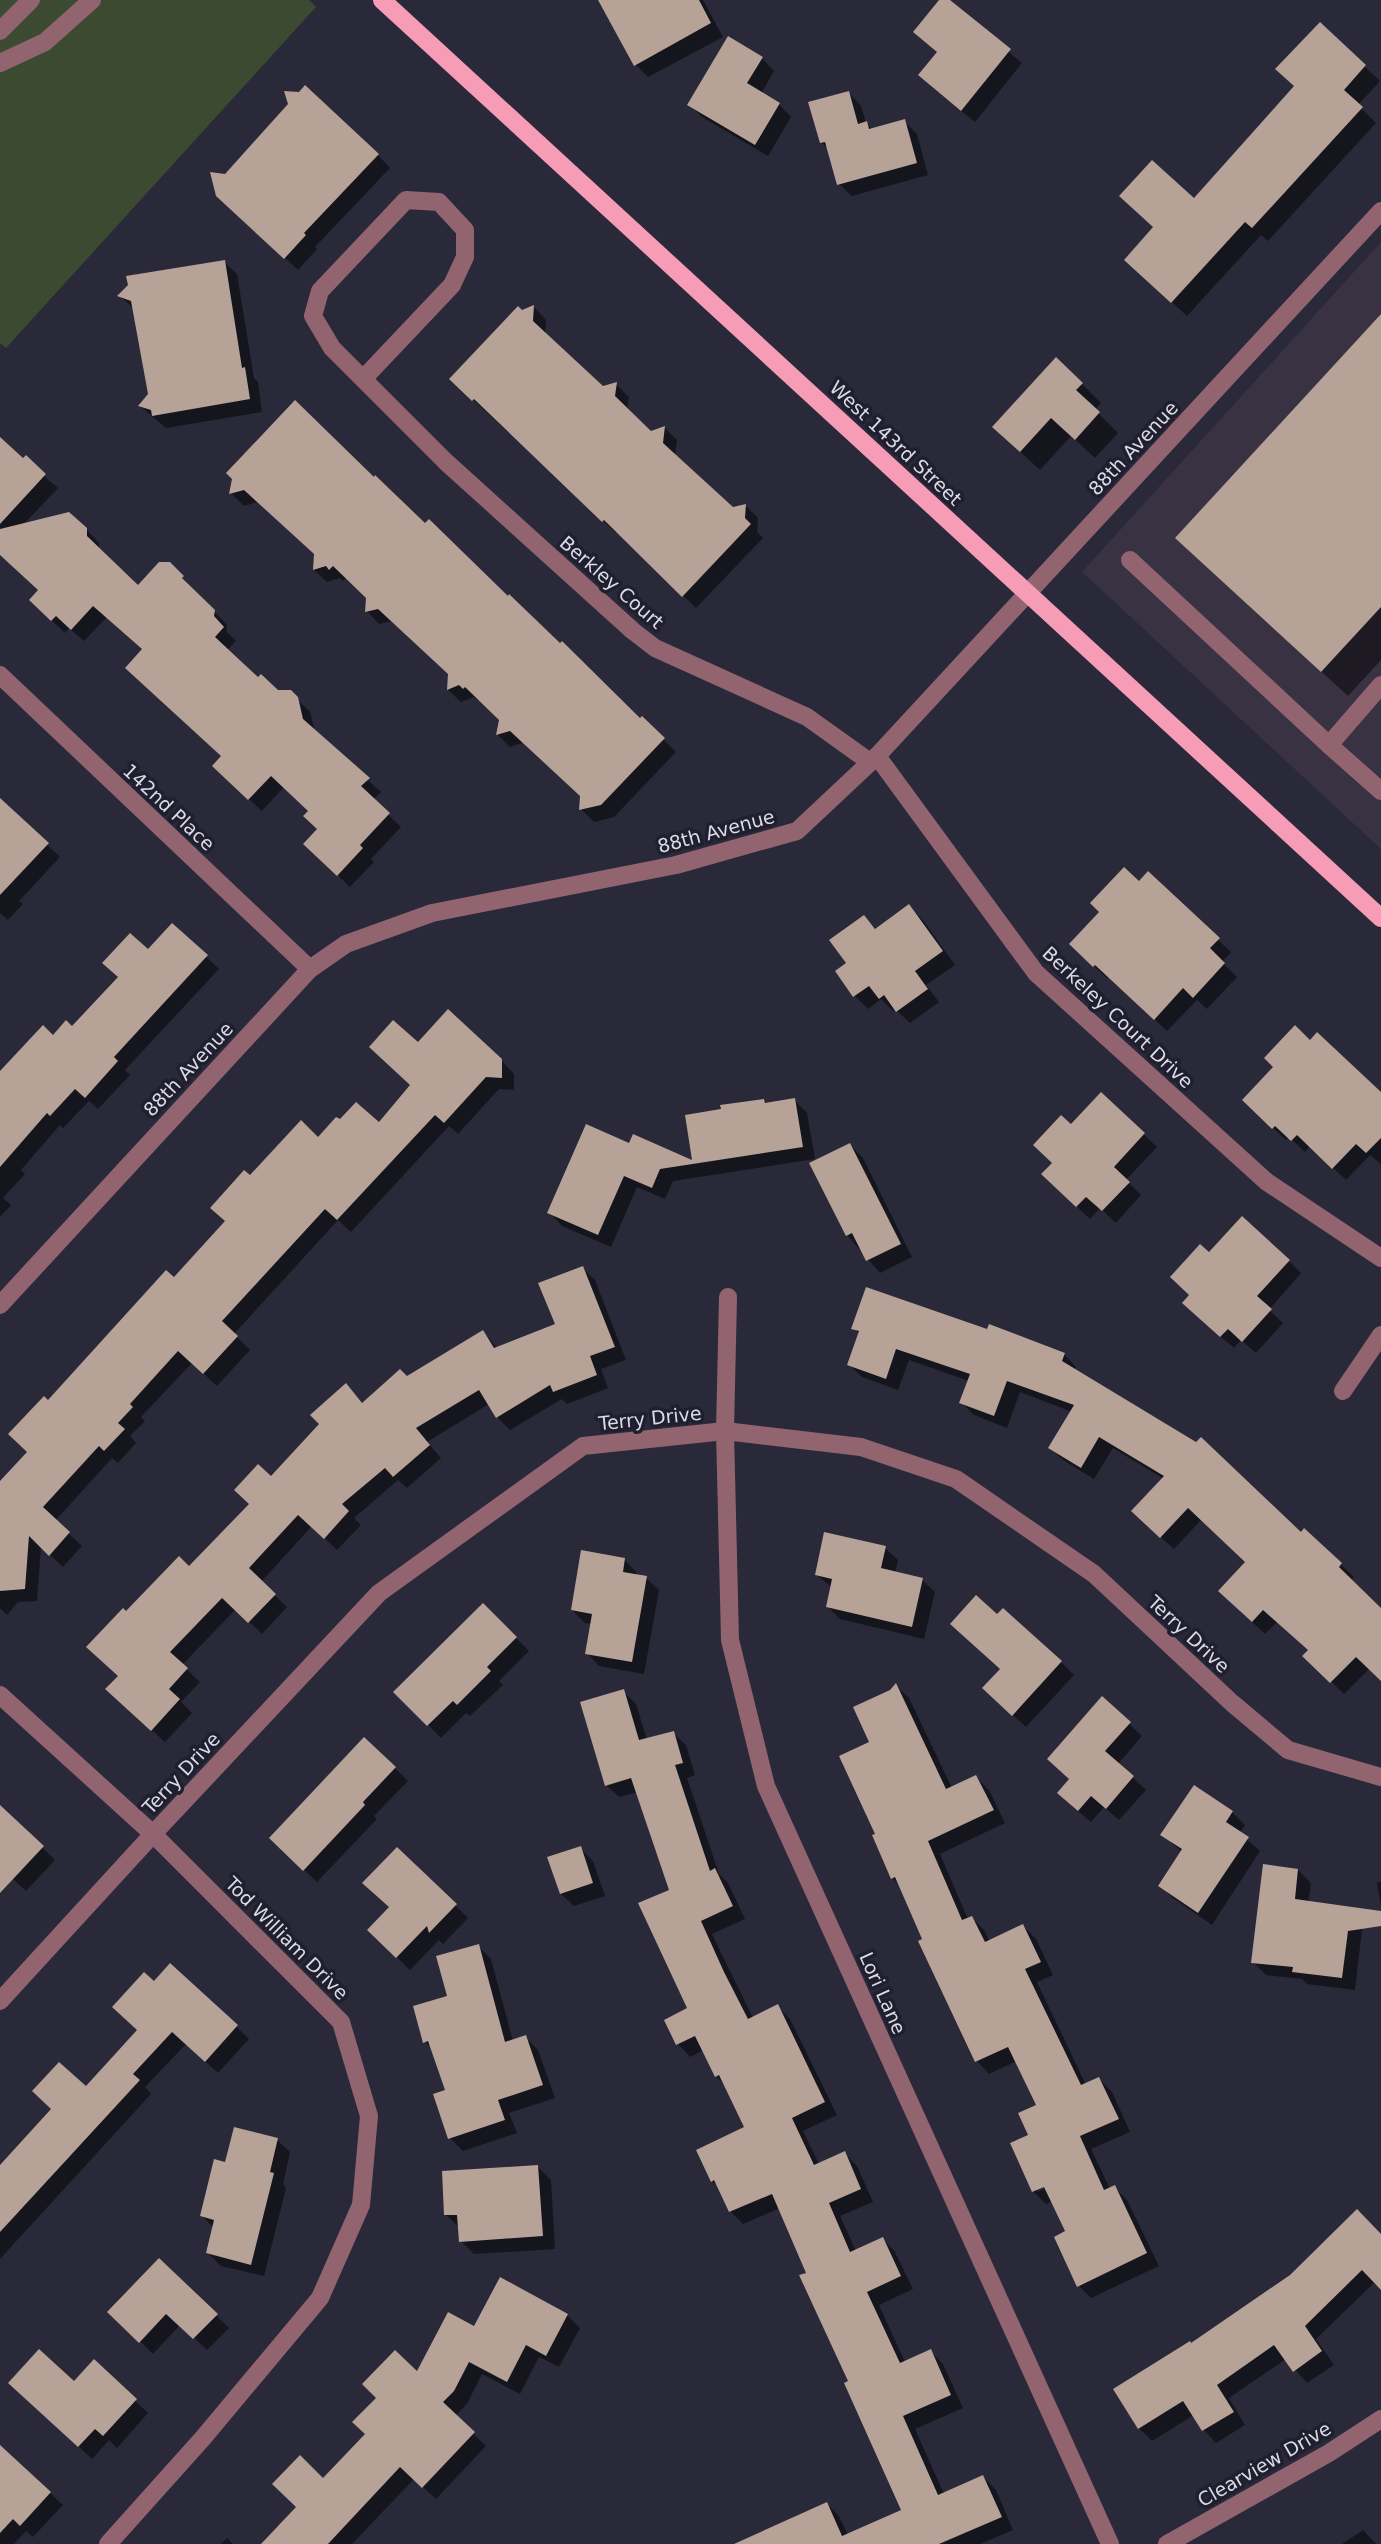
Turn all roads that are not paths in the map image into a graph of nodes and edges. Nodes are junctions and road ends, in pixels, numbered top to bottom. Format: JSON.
{"nodes":[{"id":1,"x":31,"y":0,"type":"edge"},
{"id":2,"x":92,"y":0,"type":"edge"},
{"id":3,"x":382,"y":0,"type":"edge"},
{"id":4,"x":0,"y":31,"type":"edge"},
{"id":5,"x":0,"y":63,"type":"edge"},
{"id":6,"x":1381,"y":211,"type":"edge"},
{"id":7,"x":363,"y":379,"type":"junction"},
{"id":8,"x":1130,"y":559,"type":"dead end"},
{"id":9,"x":1027,"y":593,"type":"junction"},
{"id":10,"x":0,"y":675,"type":"edge"},
{"id":11,"x":1381,"y":685,"type":"edge"},
{"id":12,"x":1329,"y":745,"type":"junction"},
{"id":13,"x":874,"y":759,"type":"junction"},
{"id":14,"x":1381,"y":791,"type":"edge"},
{"id":15,"x":1381,"y":918,"type":"edge"},
{"id":16,"x":310,"y":969,"type":"junction"},
{"id":17,"x":1381,"y":1258,"type":"edge"},
{"id":18,"x":728,"y":1297,"type":"dead end"},
{"id":19,"x":0,"y":1305,"type":"edge"},
{"id":20,"x":1381,"y":1335,"type":"edge"},
{"id":21,"x":1343,"y":1391,"type":"dead end"},
{"id":22,"x":725,"y":1431,"type":"junction"},
{"id":23,"x":0,"y":1695,"type":"edge"},
{"id":24,"x":1381,"y":1777,"type":"edge"},
{"id":25,"x":153,"y":1834,"type":"junction"},
{"id":26,"x":0,"y":2001,"type":"edge"},
{"id":27,"x":1381,"y":2419,"type":"edge"},
{"id":28,"x":108,"y":2544,"type":"edge"},
{"id":29,"x":1110,"y":2544,"type":"edge"},
{"id":30,"x":1167,"y":2544,"type":"edge"}],
"edges":[{"from":1,"to":4,"type":"street"},
{"from":2,"to":5,"type":"street"},
{"from":3,"to":9,"type":"main road","name":"West 143rd Street"},
{"from":6,"to":9,"type":"street","name":"88th Avenue"},
{"from":7,"to":7,"type":"street","name":"Berkley Court"},
{"from":7,"to":13,"type":"street","name":"Berkley Court"},
{"from":8,"to":12,"type":"street"},
{"from":9,"to":13,"type":"street","name":"88th Avenue"},
{"from":9,"to":15,"type":"main road","name":"West 143rd Street"},
{"from":10,"to":16,"type":"street","name":"142nd Place"},
{"from":11,"to":12,"type":"street"},
{"from":12,"to":14,"type":"street"},
{"from":13,"to":16,"type":"street","name":"88th Avenue"},
{"from":13,"to":17,"type":"street","name":"Berkeley Court Drive"},
{"from":16,"to":19,"type":"street","name":"88th Avenue"},
{"from":18,"to":22,"type":"street","name":"Lori Lane"},
{"from":20,"to":21,"type":"street"},
{"from":22,"to":24,"type":"street","name":"Terry Drive"},
{"from":22,"to":25,"type":"street","name":"Terry Drive"},
{"from":22,"to":29,"type":"street","name":"Lori Lane"},
{"from":23,"to":25,"type":"street","name":"Tod William Drive"},
{"from":25,"to":26,"type":"street","name":"Terry Drive"},
{"from":25,"to":28,"type":"street","name":"Tod William Drive"},
{"from":27,"to":30,"type":"street","name":"Clearview Drive"}]}
